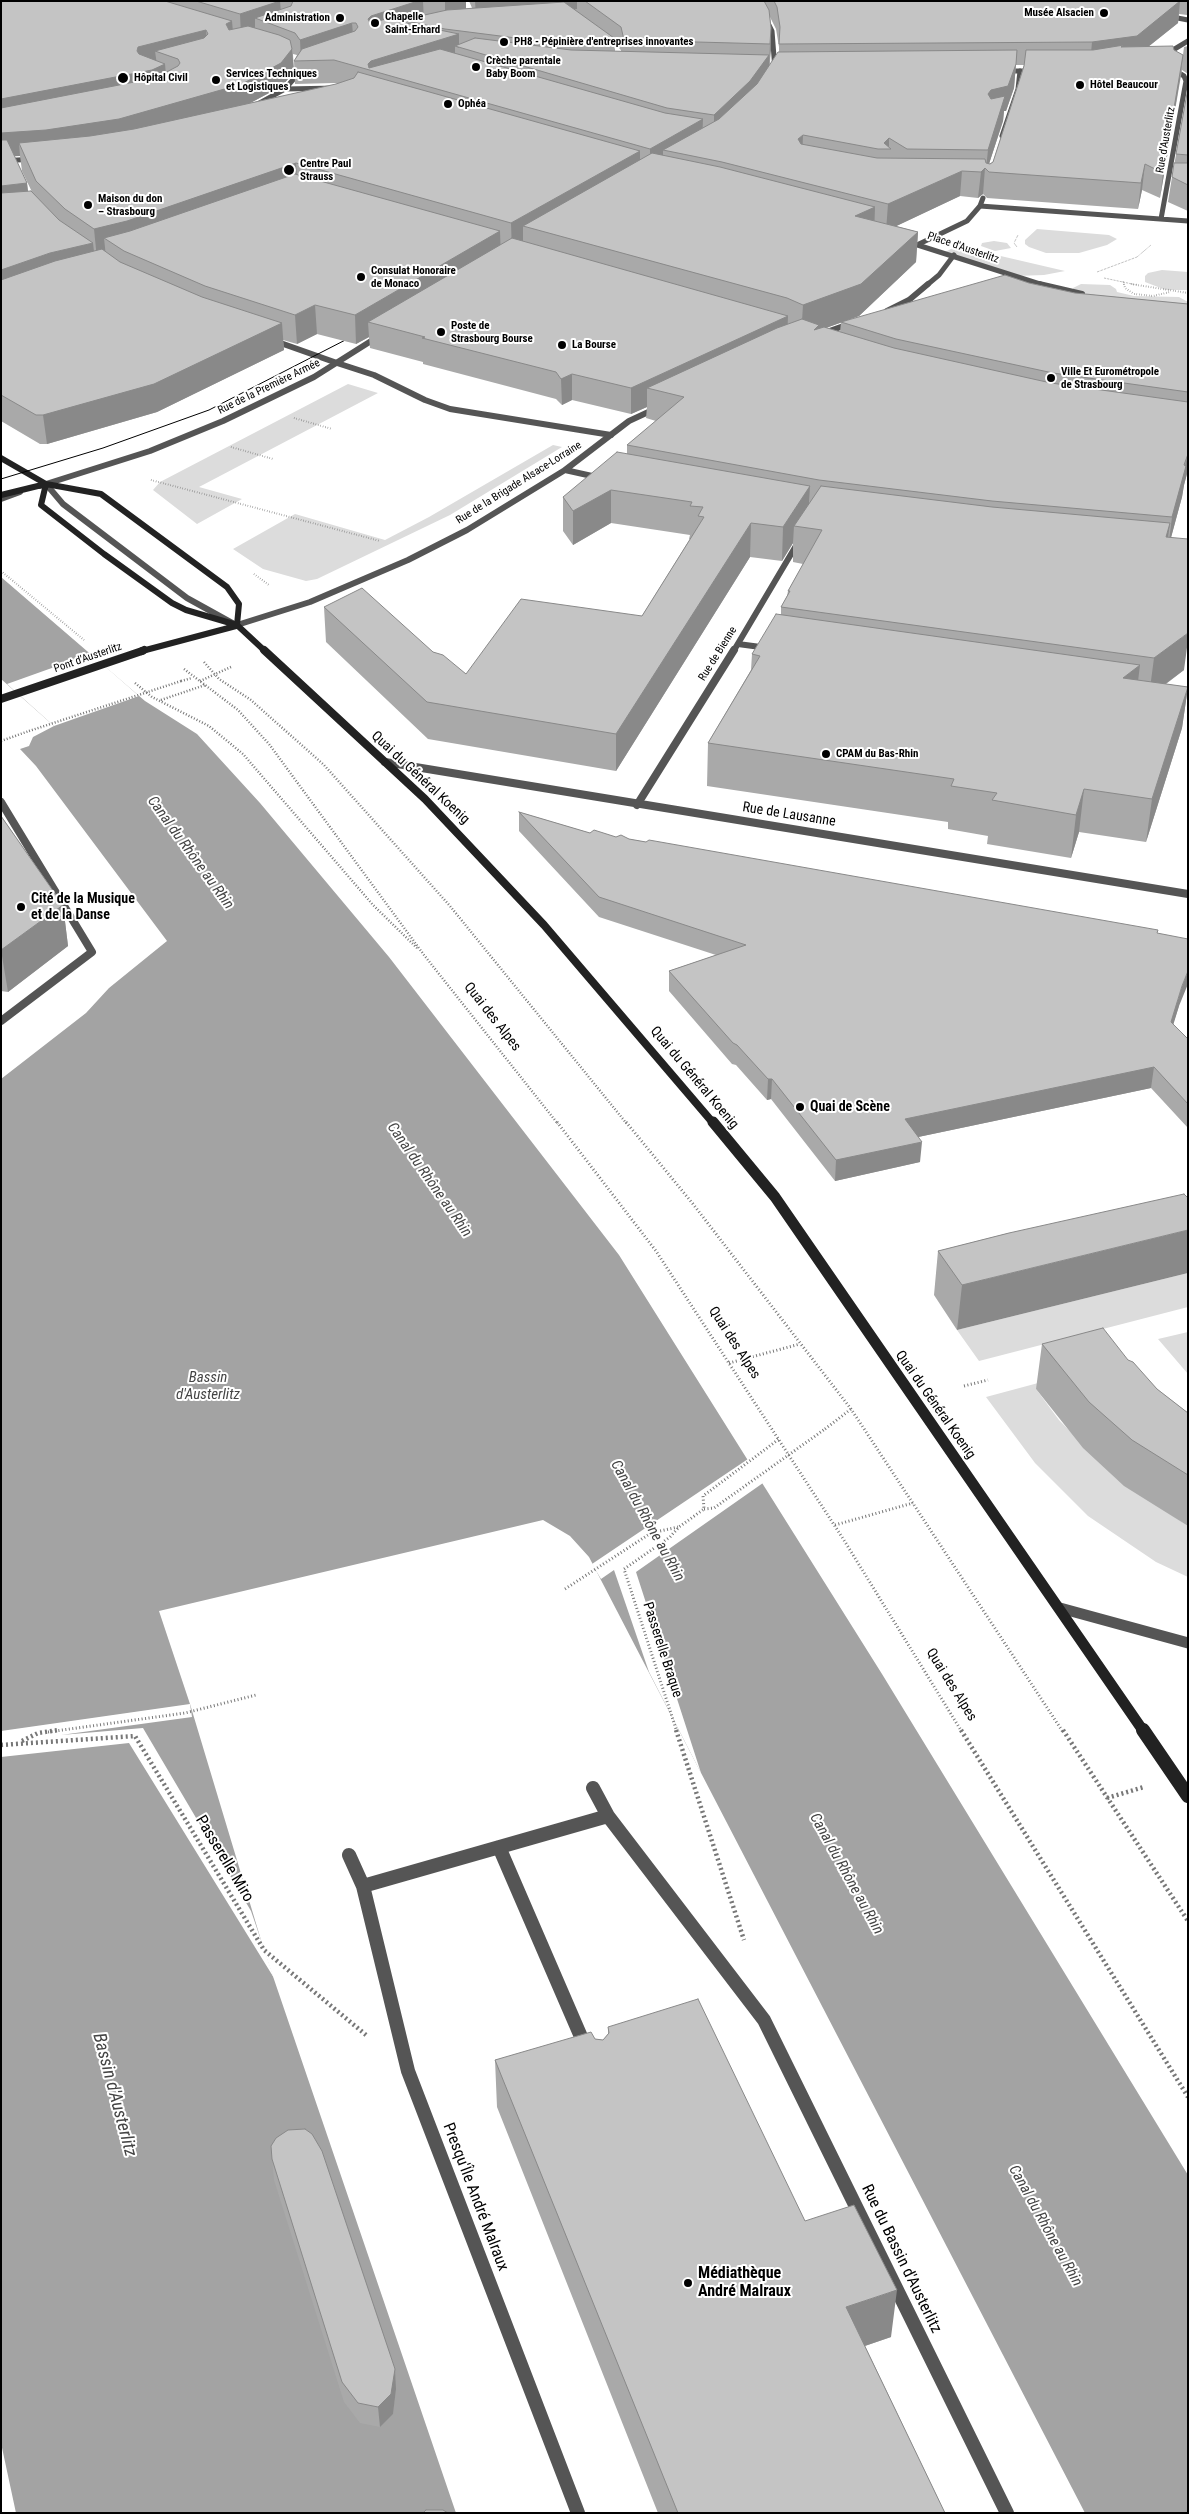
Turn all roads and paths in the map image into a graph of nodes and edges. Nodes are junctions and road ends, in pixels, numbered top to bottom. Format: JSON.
{"nodes":[{"id":1,"x":750,"y":1,"type":"edge"},
{"id":2,"x":1158,"y":15,"type":"edge"},
{"id":3,"x":1188,"y":20,"type":"edge"},
{"id":4,"x":1188,"y":41,"type":"edge"},
{"id":5,"x":1154,"y":59,"type":"edge"},
{"id":6,"x":295,"y":61,"type":"edge"},
{"id":7,"x":1174,"y":70,"type":"edge"},
{"id":8,"x":768,"y":71,"type":"edge"},
{"id":9,"x":775,"y":71,"type":"junction"},
{"id":10,"x":783,"y":71,"type":"edge"},
{"id":11,"x":1000,"y":71,"type":"edge"},
{"id":12,"x":1020,"y":71,"type":"junction"},
{"id":13,"x":1039,"y":71,"type":"edge"},
{"id":14,"x":773,"y":77,"type":"edge"},
{"id":15,"x":286,"y":89,"type":"junction"},
{"id":16,"x":341,"y":89,"type":"edge"},
{"id":17,"x":253,"y":107,"type":"edge"},
{"id":18,"x":1008,"y":115,"type":"junction"},
{"id":19,"x":999,"y":117,"type":"edge"},
{"id":20,"x":1000,"y":143,"type":"edge"},
{"id":21,"x":40,"y":159,"type":"edge"},
{"id":22,"x":1,"y":161,"type":"edge"},
{"id":23,"x":12,"y":161,"type":"junction"},
{"id":24,"x":34,"y":166,"type":"edge"},
{"id":25,"x":16,"y":167,"type":"edge"},
{"id":26,"x":25,"y":167,"type":"edge"},
{"id":27,"x":1168,"y":183,"type":"junction"},
{"id":28,"x":1178,"y":183,"type":"edge"},
{"id":29,"x":983,"y":198,"type":"edge"},
{"id":30,"x":980,"y":206,"type":"junction"},
{"id":31,"x":1160,"y":219,"type":"junction"},
{"id":32,"x":1188,"y":222,"type":"edge"},
{"id":33,"x":897,"y":239,"type":"edge"},
{"id":34,"x":919,"y":244,"type":"junction"},
{"id":35,"x":954,"y":255,"type":"junction"},
{"id":36,"x":1124,"y":281,"type":"dead end"},
{"id":37,"x":1042,"y":285,"type":"junction"},
{"id":38,"x":1171,"y":292,"type":"dead end"},
{"id":39,"x":1087,"y":296,"type":"edge"},
{"id":40,"x":882,"y":312,"type":"edge"},
{"id":41,"x":855,"y":322,"type":"edge"},
{"id":42,"x":384,"y":334,"type":"edge"},
{"id":43,"x":262,"y":337,"type":"edge"},
{"id":44,"x":810,"y":337,"type":"edge"},
{"id":45,"x":337,"y":363,"type":"junction"},
{"id":46,"x":663,"y":405,"type":"edge"},
{"id":47,"x":286,"y":416,"type":"dead end"},
{"id":48,"x":332,"y":429,"type":"dead end"},
{"id":49,"x":611,"y":435,"type":"junction"},
{"id":50,"x":229,"y":447,"type":"dead end"},
{"id":51,"x":1,"y":458,"type":"edge"},
{"id":52,"x":273,"y":459,"type":"dead end"},
{"id":53,"x":565,"y":470,"type":"junction"},
{"id":54,"x":148,"y":479,"type":"dead end"},
{"id":55,"x":613,"y":480,"type":"edge"},
{"id":56,"x":46,"y":484,"type":"junction"},
{"id":57,"x":1,"y":497,"type":"edge"},
{"id":58,"x":804,"y":532,"type":"edge"},
{"id":59,"x":382,"y":542,"type":"dead end"},
{"id":60,"x":1,"y":571,"type":"edge"},
{"id":61,"x":237,"y":625,"type":"junction"},
{"id":62,"x":182,"y":640,"type":"joint"},
{"id":63,"x":84,"y":641,"type":"dead end"},
{"id":64,"x":738,"y":644,"type":"junction"},
{"id":65,"x":777,"y":650,"type":"edge"},
{"id":66,"x":201,"y":659,"type":"dead end"},
{"id":67,"x":178,"y":664,"type":"dead end"},
{"id":68,"x":230,"y":667,"type":"dead end"},
{"id":69,"x":214,"y":674,"type":"junction"},
{"id":70,"x":193,"y":677,"type":"junction"},
{"id":71,"x":130,"y":678,"type":"dead end"},
{"id":72,"x":200,"y":681,"type":"junction"},
{"id":73,"x":205,"y":685,"type":"junction"},
{"id":74,"x":1,"y":700,"type":"edge"},
{"id":75,"x":160,"y":701,"type":"junction"},
{"id":76,"x":1,"y":741,"type":"edge"},
{"id":77,"x":385,"y":762,"type":"junction"},
{"id":78,"x":1,"y":802,"type":"edge"},
{"id":79,"x":637,"y":805,"type":"junction"},
{"id":80,"x":1188,"y":894,"type":"edge"},
{"id":81,"x":424,"y":956,"type":"junction"},
{"id":82,"x":1,"y":1021,"type":"edge"},
{"id":83,"x":800,"y":1344,"type":"junction"},
{"id":84,"x":729,"y":1363,"type":"junction"},
{"id":85,"x":988,"y":1380,"type":"dead end"},
{"id":86,"x":964,"y":1386,"type":"dead end"},
{"id":87,"x":851,"y":1409,"type":"junction"},
{"id":88,"x":779,"y":1439,"type":"junction"},
{"id":89,"x":913,"y":1502,"type":"junction"},
{"id":90,"x":704,"y":1509,"type":"junction"},
{"id":91,"x":834,"y":1526,"type":"junction"},
{"id":92,"x":679,"y":1527,"type":"junction"},
{"id":93,"x":565,"y":1589,"type":"dead end"},
{"id":94,"x":1060,"y":1608,"type":"junction"},
{"id":95,"x":1188,"y":1643,"type":"edge"},
{"id":96,"x":256,"y":1695,"type":"dead end"},
{"id":97,"x":19,"y":1742,"type":"junction"},
{"id":98,"x":1,"y":1744,"type":"edge"},
{"id":99,"x":592,"y":1788,"type":"dead end"},
{"id":100,"x":1188,"y":1796,"type":"edge"},
{"id":101,"x":608,"y":1816,"type":"junction"},
{"id":102,"x":499,"y":1847,"type":"junction"},
{"id":103,"x":349,"y":1855,"type":"dead end"},
{"id":104,"x":363,"y":1886,"type":"junction"},
{"id":105,"x":1188,"y":1921,"type":"edge"},
{"id":106,"x":746,"y":1944,"type":"dead end"},
{"id":107,"x":592,"y":2061,"type":"edge"},
{"id":108,"x":408,"y":2070,"type":"junction"},
{"id":109,"x":1188,"y":2097,"type":"edge"},
{"id":110,"x":578,"y":2513,"type":"edge"},
{"id":111,"x":1007,"y":2513,"type":"edge"}],
"edges":[{"from":1,"to":9,"type":"street"},
{"from":2,"to":3,"type":"street"},
{"from":4,"to":5,"type":"street"},
{"from":6,"to":15,"type":"street"},
{"from":7,"to":27,"type":"street","name":"Rue d'Austerlitz"},
{"from":8,"to":9,"type":"street"},
{"from":9,"to":10,"type":"street"},
{"from":9,"to":14,"type":"street"},
{"from":11,"to":12,"type":"street"},
{"from":12,"to":13,"type":"street"},
{"from":12,"to":18,"type":"street"},
{"from":15,"to":16,"type":"street"},
{"from":15,"to":17,"type":"street"},
{"from":18,"to":19,"type":"street"},
{"from":18,"to":20,"type":"street"},
{"from":21,"to":23,"type":"street"},
{"from":22,"to":23,"type":"street"},
{"from":23,"to":25,"type":"street"},
{"from":24,"to":26,"type":"street"},
{"from":27,"to":28,"type":"street"},
{"from":27,"to":31,"type":"street","name":"Rue d'Austerlitz"},
{"from":29,"to":30,"type":"street"},
{"from":30,"to":31,"type":"street"},
{"from":30,"to":34,"type":"street","name":"Place d'Austerlitz"},
{"from":31,"to":32,"type":"street"},
{"from":31,"to":37,"type":"path"},
{"from":33,"to":34,"type":"street"},
{"from":34,"to":35,"type":"street","name":"Place d'Austerlitz"},
{"from":35,"to":37,"type":"street","name":"Place d'Austerlitz"},
{"from":35,"to":40,"type":"street"},
{"from":36,"to":38,"type":"path"},
{"from":37,"to":39,"type":"street","name":"Place d'Austerlitz"},
{"from":41,"to":44,"type":"street"},
{"from":42,"to":45,"type":"street","name":"Rue de la Première Armée"},
{"from":43,"to":45,"type":"street"},
{"from":45,"to":49,"type":"street"},
{"from":45,"to":56,"type":"street","name":"Rue de la Première Armée"},
{"from":46,"to":49,"type":"street","name":"Rue de la Brigade Alsace-Lorraine"},
{"from":47,"to":48,"type":"path"},
{"from":49,"to":53,"type":"street","name":"Rue de la Brigade Alsace-Lorraine"},
{"from":50,"to":52,"type":"path"},
{"from":51,"to":56,"type":"main road"},
{"from":53,"to":55,"type":"street"},
{"from":53,"to":61,"type":"street","name":"Rue de la Brigade Alsace-Lorraine"},
{"from":54,"to":59,"type":"path"},
{"from":56,"to":57,"type":"street","name":"Rue de la Première Armée"},
{"from":56,"to":61,"type":"street"},
{"from":56,"to":61,"type":"main road","name":"Quai du Général Koenig"},
{"from":56,"to":61,"type":"main road"},
{"from":58,"to":64,"type":"street","name":"Rue de Bienne"},
{"from":60,"to":63,"type":"path"},
{"from":61,"to":62,"type":"main road","name":"Rue de la Brigade Alsace-Lorraine"},
{"from":61,"to":77,"type":"main road","name":"Quai du Général Koenig"},
{"from":62,"to":74,"type":"main road","name":"Pont d'Austerlitz","bridge":true},
{"from":64,"to":65,"type":"street"},
{"from":64,"to":79,"type":"street","name":"Rue de Bienne"},
{"from":66,"to":69,"type":"path"},
{"from":67,"to":70,"type":"path","name":"Quai des Alpes"},
{"from":68,"to":69,"type":"path"},
{"from":69,"to":72,"type":"path"},
{"from":69,"to":83,"type":"path"},
{"from":70,"to":72,"type":"path","name":"Quai des Alpes"},
{"from":70,"to":76,"type":"path","bridge":true},
{"from":71,"to":75,"type":"path"},
{"from":72,"to":73,"type":"path","name":"Quai des Alpes"},
{"from":73,"to":75,"type":"path"},
{"from":73,"to":81,"type":"path","name":"Quai des Alpes"},
{"from":75,"to":81,"type":"path"},
{"from":77,"to":79,"type":"street","name":"Rue de Lausanne"},
{"from":77,"to":94,"type":"main road","name":"Quai du Général Koenig"},
{"from":78,"to":82,"type":"street"},
{"from":79,"to":80,"type":"street","name":"Rue de Lausanne"},
{"from":81,"to":84,"type":"path","name":"Quai des Alpes"},
{"from":83,"to":84,"type":"path"},
{"from":83,"to":87,"type":"path"},
{"from":84,"to":88,"type":"path","name":"Quai des Alpes"},
{"from":85,"to":86,"type":"path"},
{"from":87,"to":89,"type":"path"},
{"from":87,"to":90,"type":"path","name":"Passerelle Braque","bridge":true},
{"from":88,"to":90,"type":"path"},
{"from":88,"to":91,"type":"path","name":"Quai des Alpes"},
{"from":89,"to":91,"type":"path"},
{"from":89,"to":105,"type":"path"},
{"from":90,"to":92,"type":"path","name":"Passerelle Braque"},
{"from":91,"to":109,"type":"path","name":"Quai des Alpes"},
{"from":92,"to":93,"type":"path"},
{"from":92,"to":106,"type":"path","name":"Passerelle Braque"},
{"from":94,"to":95,"type":"street"},
{"from":94,"to":100,"type":"main road"},
{"from":96,"to":97,"type":"path"},
{"from":97,"to":98,"type":"path","name":"Passerelle Miro"},
{"from":97,"to":108,"type":"path","name":"Passerelle Miro"},
{"from":99,"to":101,"type":"street"},
{"from":101,"to":102,"type":"street"},
{"from":101,"to":111,"type":"street","name":"Rue du Bassin d'Austerlitz"},
{"from":102,"to":104,"type":"street"},
{"from":102,"to":107,"type":"street"},
{"from":103,"to":104,"type":"street","name":"Presqu'Île André Malraux"},
{"from":104,"to":108,"type":"street","name":"Presqu'Île André Malraux"},
{"from":108,"to":110,"type":"street","name":"Presqu'Île André Malraux"}]}
